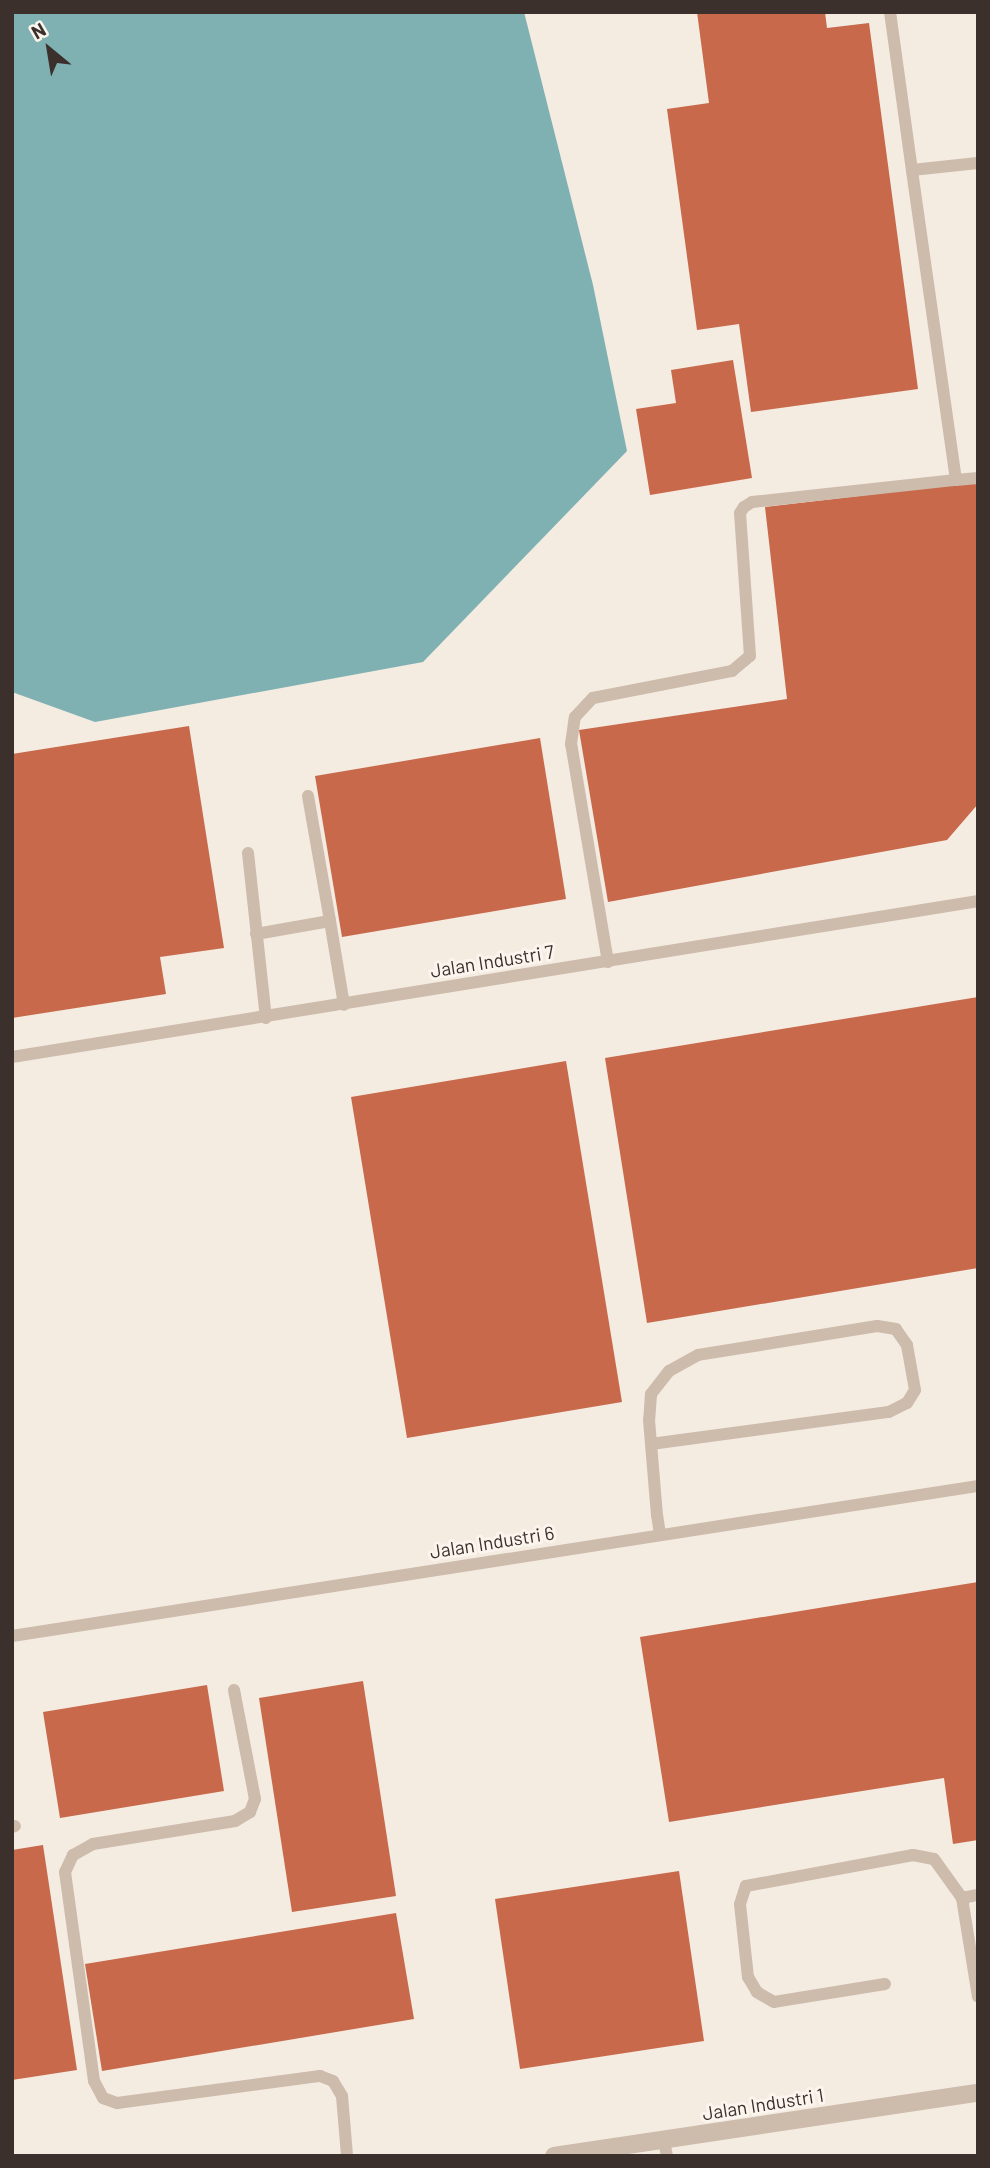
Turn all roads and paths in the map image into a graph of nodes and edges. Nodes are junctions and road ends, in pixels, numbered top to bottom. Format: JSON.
{"nodes":[{"id":1,"x":890,"y":12,"type":"edge"},
{"id":2,"x":978,"y":163,"type":"edge"},
{"id":3,"x":912,"y":170,"type":"junction"},
{"id":4,"x":978,"y":478,"type":"edge"},
{"id":5,"x":956,"y":480,"type":"junction"},
{"id":6,"x":309,"y":796,"type":"dead end"},
{"id":7,"x":248,"y":853,"type":"dead end"},
{"id":8,"x":978,"y":901,"type":"edge"},
{"id":9,"x":330,"y":921,"type":"junction"},
{"id":10,"x":256,"y":934,"type":"junction"},
{"id":11,"x":608,"y":961,"type":"junction"},
{"id":12,"x":344,"y":1005,"type":"junction"},
{"id":13,"x":266,"y":1018,"type":"junction"},
{"id":14,"x":12,"y":1057,"type":"edge"},
{"id":15,"x":651,"y":1444,"type":"junction"},
{"id":16,"x":978,"y":1486,"type":"edge"},
{"id":17,"x":660,"y":1535,"type":"junction"},
{"id":18,"x":12,"y":1636,"type":"edge"},
{"id":19,"x":234,"y":1690,"type":"dead end"},
{"id":20,"x":978,"y":1895,"type":"edge"},
{"id":21,"x":962,"y":1898,"type":"junction"},
{"id":22,"x":885,"y":1983,"type":"dead end"},
{"id":23,"x":978,"y":1997,"type":"edge"},
{"id":24,"x":978,"y":2093,"type":"edge"},
{"id":25,"x":665,"y":2148,"type":"edge"},
{"id":26,"x":347,"y":2156,"type":"edge"},
{"id":27,"x":554,"y":2156,"type":"edge"}],
"edges":[{"from":1,"to":3,"type":"lane"},
{"from":2,"to":3,"type":"lane"},
{"from":3,"to":5,"type":"lane"},
{"from":4,"to":5,"type":"lane"},
{"from":5,"to":11,"type":"lane"},
{"from":6,"to":9,"type":"lane"},
{"from":7,"to":10,"type":"lane"},
{"from":8,"to":11,"type":"lane","name":"Jalan Industri 7"},
{"from":9,"to":10,"type":"lane"},
{"from":9,"to":12,"type":"lane"},
{"from":10,"to":13,"type":"lane"},
{"from":11,"to":12,"type":"lane","name":"Jalan Industri 7"},
{"from":12,"to":13,"type":"lane","name":"Jalan Industri 7"},
{"from":13,"to":14,"type":"lane","name":"Jalan Industri 7"},
{"from":15,"to":15,"type":"lane"},
{"from":15,"to":17,"type":"lane"},
{"from":16,"to":17,"type":"lane","name":"Jalan Industri 6"},
{"from":17,"to":18,"type":"lane","name":"Jalan Industri 6"},
{"from":19,"to":26,"type":"lane"},
{"from":20,"to":21,"type":"lane"},
{"from":21,"to":22,"type":"lane"},
{"from":21,"to":23,"type":"lane"},
{"from":24,"to":25,"type":"street","name":"Jalan Industri 1"},
{"from":25,"to":27,"type":"street","name":"Jalan Industri 1"}]}
